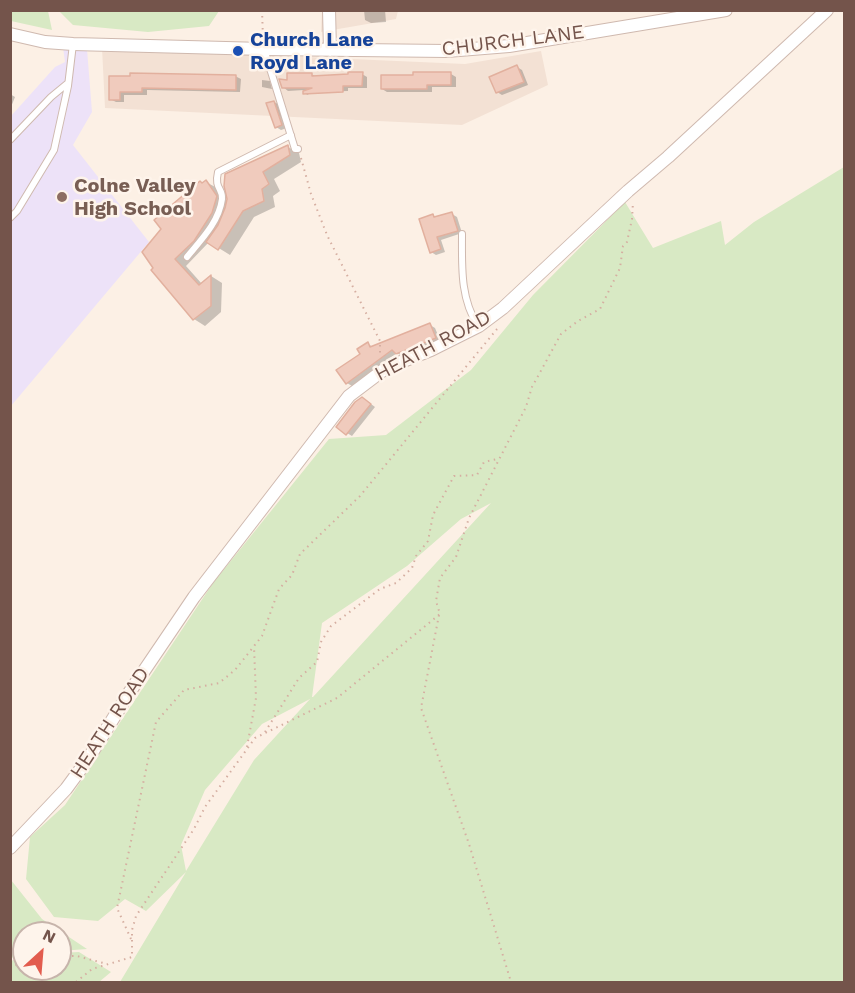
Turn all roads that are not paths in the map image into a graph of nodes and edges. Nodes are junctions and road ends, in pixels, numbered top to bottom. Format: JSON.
{"nodes":[{"id":1,"x":329,"y":10,"type":"edge"},
{"id":2,"x":726,"y":10,"type":"edge"},
{"id":3,"x":827,"y":10,"type":"edge"},
{"id":4,"x":10,"y":34,"type":"edge"},
{"id":5,"x":73,"y":44,"type":"junction"},
{"id":6,"x":264,"y":49,"type":"junction"},
{"id":7,"x":330,"y":50,"type":"junction"},
{"id":8,"x":68,"y":82,"type":"junction"},
{"id":9,"x":291,"y":135,"type":"junction"},
{"id":10,"x":10,"y":140,"type":"edge"},
{"id":11,"x":298,"y":149,"type":"road end"},
{"id":12,"x":10,"y":218,"type":"edge"},
{"id":13,"x":462,"y":234,"type":"dead end"},
{"id":14,"x":187,"y":257,"type":"dead end"},
{"id":15,"x":479,"y":326,"type":"junction"},
{"id":16,"x":10,"y":848,"type":"edge"}],
"edges":[{"from":1,"to":7,"type":"street"},
{"from":2,"to":7,"type":"street","name":"CHURCH LANE"},
{"from":3,"to":15,"type":"street","name":"HEATH ROAD"},
{"from":4,"to":5,"type":"street","name":"CHURCH LANE"},
{"from":5,"to":6,"type":"street","name":"CHURCH LANE"},
{"from":5,"to":8,"type":"lane"},
{"from":6,"to":7,"type":"street","name":"CHURCH LANE"},
{"from":6,"to":9,"type":"lane"},
{"from":8,"to":10,"type":"lane"},
{"from":8,"to":12,"type":"lane"},
{"from":9,"to":11,"type":"lane"},
{"from":9,"to":14,"type":"lane"},
{"from":13,"to":15,"type":"lane"},
{"from":15,"to":16,"type":"street","name":"HEATH ROAD"}]}
